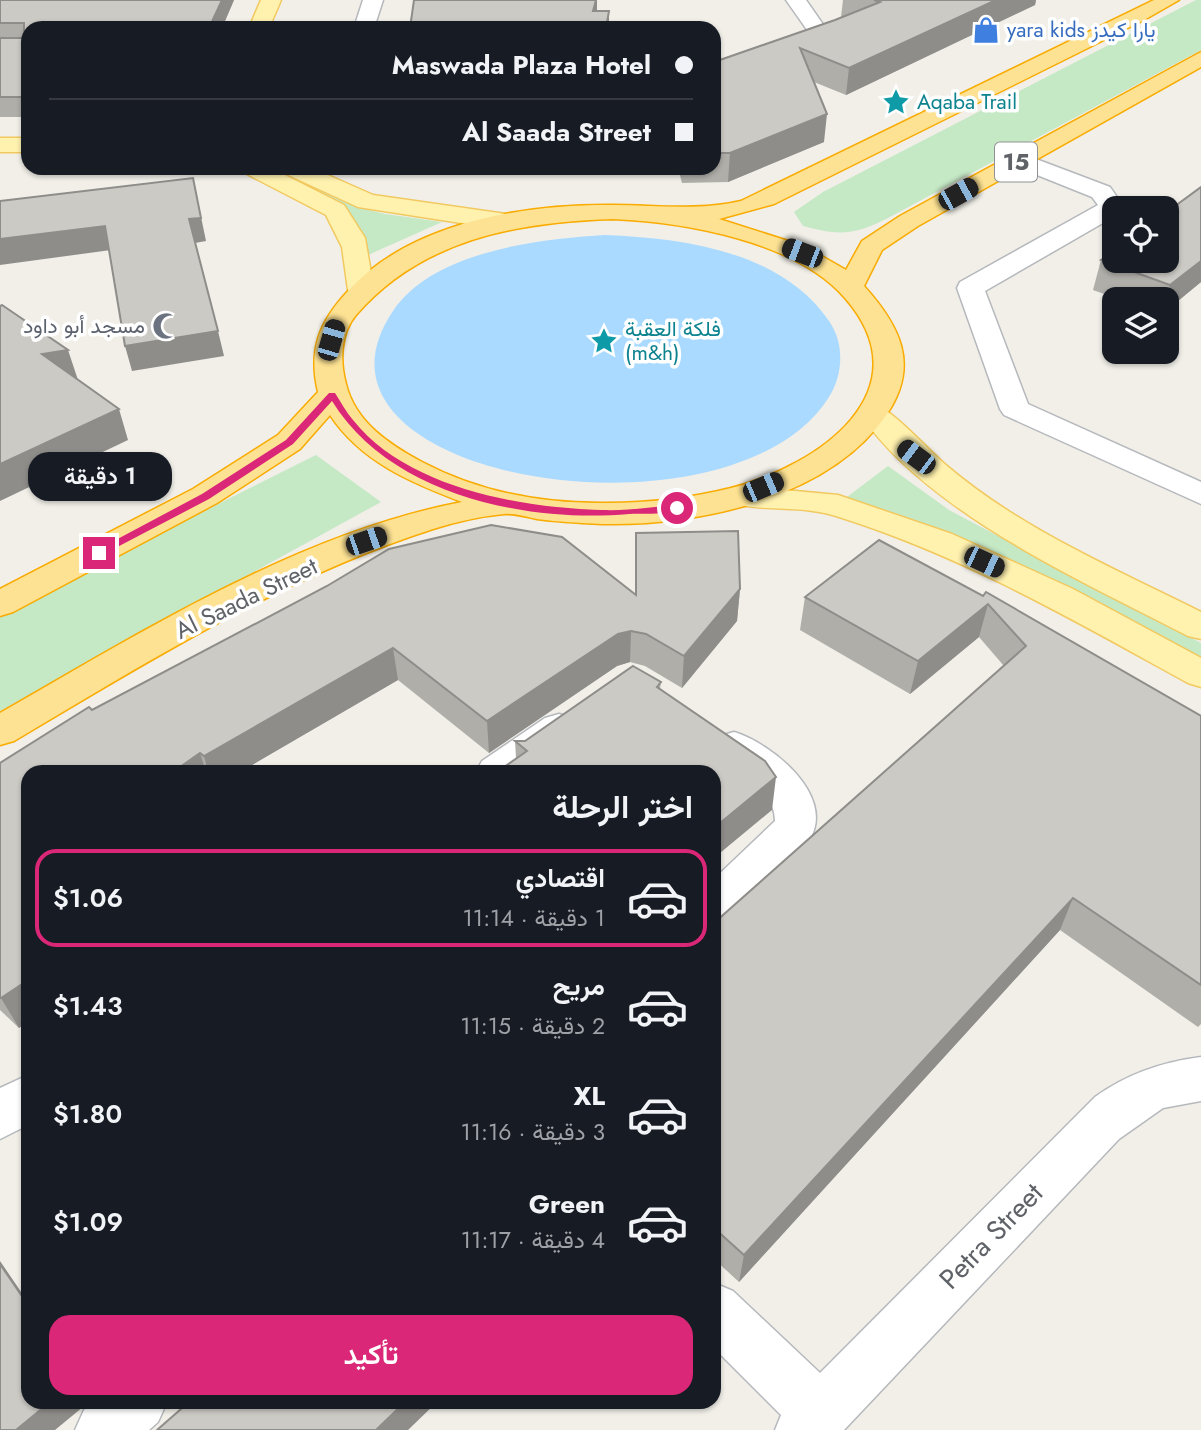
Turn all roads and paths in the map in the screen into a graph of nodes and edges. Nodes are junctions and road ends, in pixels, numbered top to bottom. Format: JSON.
{"nodes":[{"id":1,"x":271,"y":0,"type":"edge"},
{"id":2,"x":373,"y":0,"type":"edge"},
{"id":3,"x":796,"y":0,"type":"edge"},
{"id":4,"x":1169,"y":0,"type":"edge"},
{"id":5,"x":262,"y":21,"type":"edge"},
{"id":6,"x":366,"y":21,"type":"edge"},
{"id":7,"x":1201,"y":58,"type":"edge"},
{"id":8,"x":721,"y":77,"type":"edge"},
{"id":9,"x":0,"y":132,"type":"edge"},
{"id":10,"x":21,"y":132,"type":"edge"},
{"id":11,"x":0,"y":145,"type":"edge"},
{"id":12,"x":21,"y":145,"type":"edge"},
{"id":13,"x":1020,"y":160,"type":"junction"},
{"id":14,"x":267,"y":175,"type":"edge"},
{"id":15,"x":307,"y":175,"type":"edge"},
{"id":16,"x":668,"y":216,"type":"junction"},
{"id":17,"x":506,"y":222,"type":"junction"},
{"id":18,"x":851,"y":286,"type":"junction"},
{"id":19,"x":361,"y":290,"type":"junction"},
{"id":20,"x":332,"y":395,"type":"junction"},
{"id":21,"x":875,"y":414,"type":"junction"},
{"id":22,"x":1201,"y":494,"type":"edge"},
{"id":23,"x":742,"y":496,"type":"junction"},
{"id":24,"x":507,"y":503,"type":"junction"},
{"id":25,"x":0,"y":604,"type":"edge"},
{"id":26,"x":1201,"y":628,"type":"edge"},
{"id":27,"x":1201,"y":674,"type":"edge"},
{"id":28,"x":586,"y":709,"type":"edge"},
{"id":29,"x":703,"y":723,"type":"edge"},
{"id":30,"x":0,"y":731,"type":"edge"},
{"id":31,"x":506,"y":765,"type":"edge"},
{"id":32,"x":721,"y":900,"type":"edge"},
{"id":33,"x":1201,"y":1079,"type":"edge"},
{"id":34,"x":21,"y":1102,"type":"edge"},
{"id":35,"x":0,"y":1116,"type":"edge"},
{"id":36,"x":721,"y":1318,"type":"edge"},
{"id":37,"x":130,"y":1409,"type":"edge"},
{"id":38,"x":811,"y":1421,"type":"edge"},
{"id":39,"x":104,"y":1430,"type":"edge"}],
"edges":[{"from":1,"to":5,"type":"main road"},
{"from":2,"to":6,"type":"street"},
{"from":3,"to":8,"type":"street"},
{"from":4,"to":16,"type":"highway"},
{"from":7,"to":13,"type":"highway","number":"15"},
{"from":9,"to":10,"type":"main road"},
{"from":11,"to":12,"type":"main road"},
{"from":13,"to":18,"type":"highway","number":"15"},
{"from":13,"to":22,"type":"street"},
{"from":14,"to":19,"type":"main road"},
{"from":15,"to":17,"type":"main road"},
{"from":16,"to":17,"type":"highway"},
{"from":16,"to":18,"type":"highway"},
{"from":17,"to":19,"type":"highway"},
{"from":18,"to":21,"type":"highway"},
{"from":19,"to":20,"type":"highway"},
{"from":20,"to":24,"type":"highway"},
{"from":20,"to":25,"type":"highway"},
{"from":21,"to":23,"type":"highway"},
{"from":21,"to":26,"type":"main road"},
{"from":23,"to":24,"type":"highway"},
{"from":23,"to":27,"type":"main road"},
{"from":24,"to":30,"type":"highway","name":"Al Saada Street"},
{"from":28,"to":31,"type":"street"},
{"from":29,"to":32,"type":"street"},
{"from":33,"to":38,"type":"street","name":"Petra Street"},
{"from":34,"to":35,"type":"street"},
{"from":36,"to":38,"type":"street"},
{"from":37,"to":39,"type":"street"}]}
